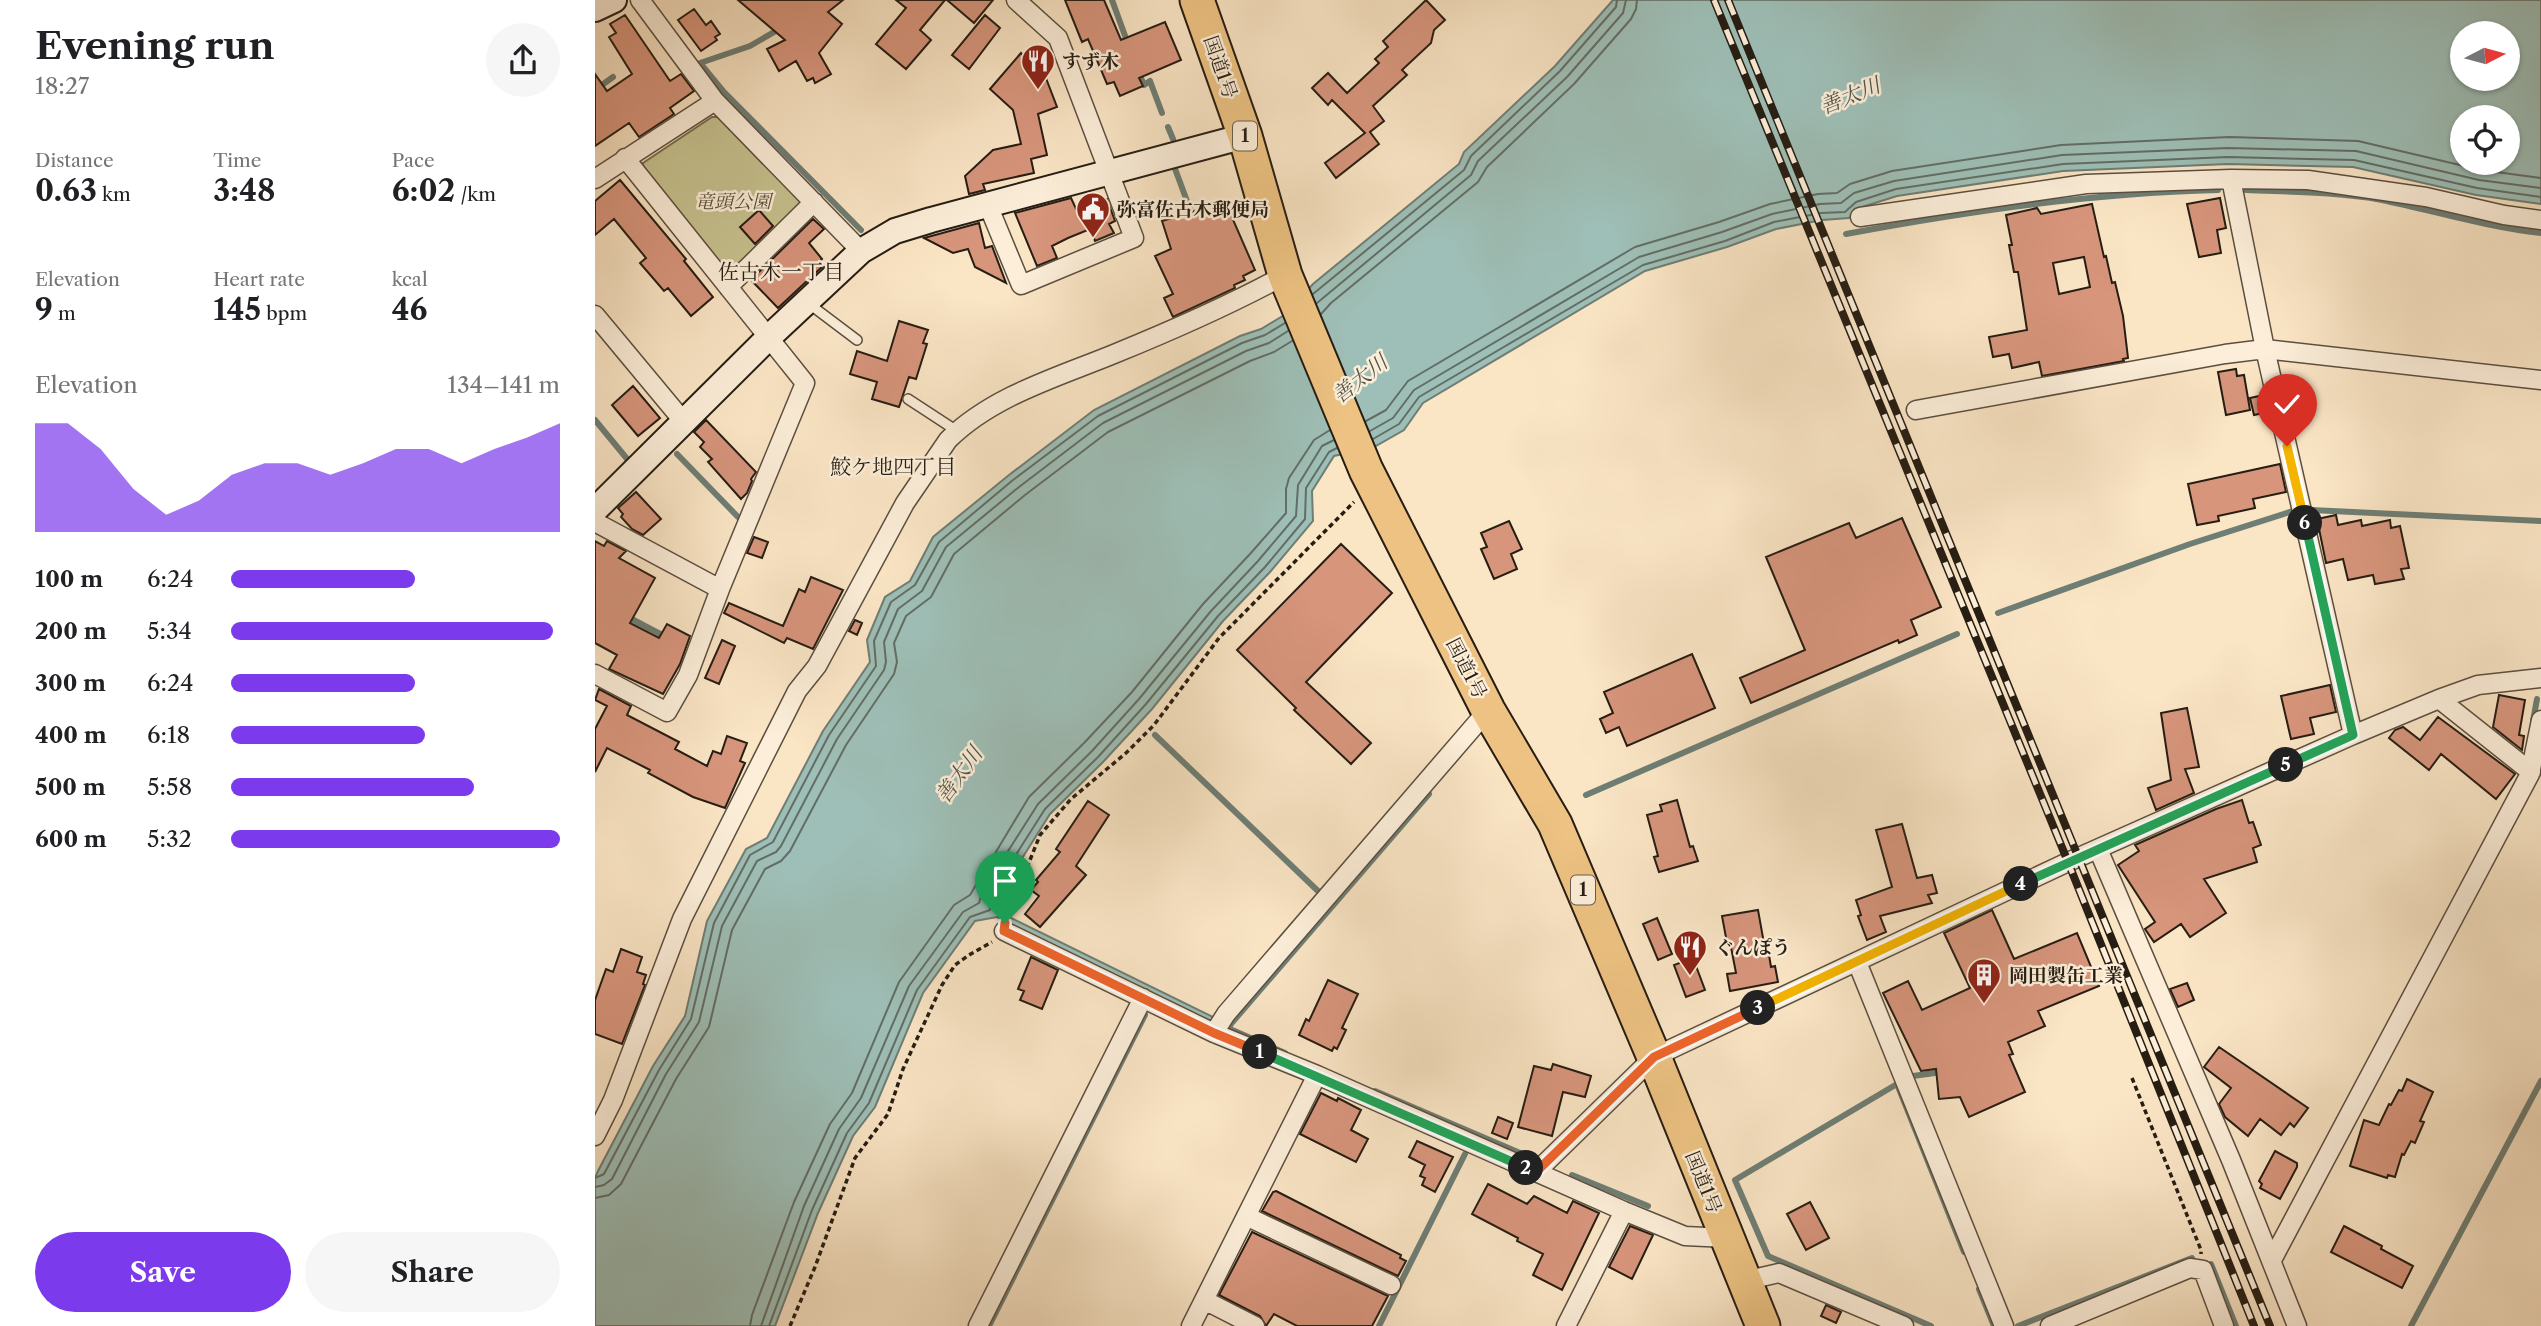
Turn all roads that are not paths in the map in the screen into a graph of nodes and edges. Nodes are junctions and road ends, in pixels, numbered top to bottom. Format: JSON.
{"nodes":[{"id":1,"x":614,"y":0,"type":"edge"},
{"id":2,"x":640,"y":0,"type":"edge"},
{"id":3,"x":1016,"y":0,"type":"edge"},
{"id":4,"x":1197,"y":0,"type":"edge"},
{"id":5,"x":595,"y":9,"type":"edge"},
{"id":6,"x":715,"y":101,"type":"junction"},
{"id":7,"x":1245,"y":136,"type":"junction"},
{"id":8,"x":625,"y":158,"type":"junction"},
{"id":9,"x":1109,"y":171,"type":"junction"},
{"id":10,"x":595,"y":178,"type":"edge"},
{"id":11,"x":2231,"y":179,"type":"junction"},
{"id":12,"x":814,"y":202,"type":"junction"},
{"id":13,"x":988,"y":205,"type":"junction"},
{"id":14,"x":1860,"y":217,"type":"dead end"},
{"id":15,"x":2541,"y":220,"type":"edge"},
{"id":16,"x":861,"y":251,"type":"junction"},
{"id":17,"x":1285,"y":275,"type":"junction"},
{"id":18,"x":727,"y":287,"type":"junction"},
{"id":19,"x":806,"y":302,"type":"junction"},
{"id":20,"x":595,"y":315,"type":"edge"},
{"id":21,"x":768,"y":338,"type":"junction"},
{"id":22,"x":857,"y":340,"type":"dead end"},
{"id":23,"x":2265,"y":349,"type":"junction"},
{"id":24,"x":2541,"y":380,"type":"edge"},
{"id":25,"x":908,"y":399,"type":"dead end"},
{"id":26,"x":1916,"y":410,"type":"dead end"},
{"id":27,"x":684,"y":422,"type":"junction"},
{"id":28,"x":957,"y":431,"type":"junction"},
{"id":29,"x":595,"y":510,"type":"edge"},
{"id":30,"x":595,"y":522,"type":"edge"},
{"id":31,"x":720,"y":589,"type":"junction"},
{"id":32,"x":595,"y":674,"type":"edge"},
{"id":33,"x":2541,"y":678,"type":"edge"},
{"id":34,"x":2439,"y":699,"type":"junction"},
{"id":35,"x":1488,"y":710,"type":"junction"},
{"id":36,"x":2541,"y":720,"type":"edge"},
{"id":37,"x":2353,"y":735,"type":"junction"},
{"id":38,"x":2534,"y":776,"type":"edge"},
{"id":39,"x":2098,"y":849,"type":"junction"},
{"id":40,"x":1004,"y":931,"type":"road end"},
{"id":41,"x":1857,"y":962,"type":"junction"},
{"id":42,"x":1143,"y":998,"type":"junction"},
{"id":43,"x":1214,"y":1033,"type":"junction"},
{"id":44,"x":1654,"y":1057,"type":"junction"},
{"id":45,"x":1317,"y":1075,"type":"junction"},
{"id":46,"x":595,"y":1093,"type":"edge"},
{"id":47,"x":613,"y":1100,"type":"junction"},
{"id":48,"x":595,"y":1136,"type":"edge"},
{"id":49,"x":1536,"y":1172,"type":"junction"},
{"id":50,"x":1624,"y":1211,"type":"junction"},
{"id":51,"x":1246,"y":1216,"type":"junction"},
{"id":52,"x":1727,"y":1238,"type":"junction"},
{"id":53,"x":2271,"y":1260,"type":"junction"},
{"id":54,"x":1744,"y":1281,"type":"junction"},
{"id":55,"x":1391,"y":1285,"type":"dead end"},
{"id":56,"x":1204,"y":1300,"type":"junction"},
{"id":57,"x":978,"y":1326,"type":"edge"},
{"id":58,"x":1191,"y":1326,"type":"edge"},
{"id":59,"x":1255,"y":1326,"type":"edge"},
{"id":60,"x":1566,"y":1326,"type":"edge"},
{"id":61,"x":1763,"y":1326,"type":"edge"},
{"id":62,"x":1904,"y":1326,"type":"edge"},
{"id":63,"x":2004,"y":1326,"type":"edge"},
{"id":64,"x":2049,"y":1326,"type":"edge"},
{"id":65,"x":2224,"y":1326,"type":"edge"},
{"id":66,"x":2297,"y":1326,"type":"edge"}],
"edges":[{"from":1,"to":5,"type":"street"},
{"from":2,"to":6,"type":"street"},
{"from":3,"to":9,"type":"street"},
{"from":4,"to":7,"type":"highway","name":"国道1号","number":"1"},
{"from":6,"to":8,"type":"street"},
{"from":6,"to":12,"type":"street"},
{"from":7,"to":9,"type":"street"},
{"from":7,"to":17,"type":"highway","name":"国道1号","number":"1"},
{"from":8,"to":10,"type":"street"},
{"from":8,"to":18,"type":"street"},
{"from":9,"to":13,"type":"street"},
{"from":9,"to":13,"type":"street"},
{"from":11,"to":14,"type":"street"},
{"from":11,"to":15,"type":"street"},
{"from":11,"to":23,"type":"street"},
{"from":12,"to":16,"type":"street"},
{"from":12,"to":18,"type":"street"},
{"from":13,"to":16,"type":"street"},
{"from":16,"to":19,"type":"street"},
{"from":17,"to":28,"type":"street"},
{"from":17,"to":35,"type":"highway","name":"国道1号","number":"1"},
{"from":18,"to":21,"type":"street"},
{"from":19,"to":21,"type":"street"},
{"from":19,"to":22,"type":"lane"},
{"from":20,"to":27,"type":"street"},
{"from":21,"to":27,"type":"street"},
{"from":21,"to":31,"type":"street"},
{"from":23,"to":24,"type":"street"},
{"from":23,"to":26,"type":"street"},
{"from":23,"to":37,"type":"street"},
{"from":25,"to":28,"type":"lane"},
{"from":27,"to":29,"type":"street"},
{"from":28,"to":47,"type":"street"},
{"from":30,"to":31,"type":"street"},
{"from":31,"to":32,"type":"street"},
{"from":33,"to":34,"type":"street"},
{"from":34,"to":37,"type":"street"},
{"from":34,"to":38,"type":"street"},
{"from":35,"to":43,"type":"street"},
{"from":35,"to":44,"type":"highway","name":"国道1号","number":"1"},
{"from":36,"to":38,"type":"street"},
{"from":37,"to":39,"type":"street"},
{"from":38,"to":53,"type":"street"},
{"from":39,"to":41,"type":"street"},
{"from":39,"to":53,"type":"street"},
{"from":40,"to":42,"type":"street"},
{"from":41,"to":44,"type":"street"},
{"from":41,"to":63,"type":"street"},
{"from":42,"to":43,"type":"street"},
{"from":42,"to":57,"type":"street"},
{"from":43,"to":45,"type":"street"},
{"from":44,"to":49,"type":"street"},
{"from":44,"to":52,"type":"highway","name":"国道1号","number":"1"},
{"from":45,"to":49,"type":"street"},
{"from":45,"to":51,"type":"street"},
{"from":46,"to":47,"type":"street"},
{"from":47,"to":48,"type":"street"},
{"from":49,"to":50,"type":"street"},
{"from":50,"to":52,"type":"street"},
{"from":50,"to":60,"type":"street"},
{"from":51,"to":55,"type":"street"},
{"from":51,"to":56,"type":"street"},
{"from":52,"to":54,"type":"highway","name":"国道1号","number":"1"},
{"from":53,"to":66,"type":"street"},
{"from":54,"to":61,"type":"highway","name":"国道1号","number":"1"},
{"from":54,"to":62,"type":"street"},
{"from":56,"to":58,"type":"street"},
{"from":56,"to":59,"type":"street"},
{"from":64,"to":65,"type":"street"}]}
